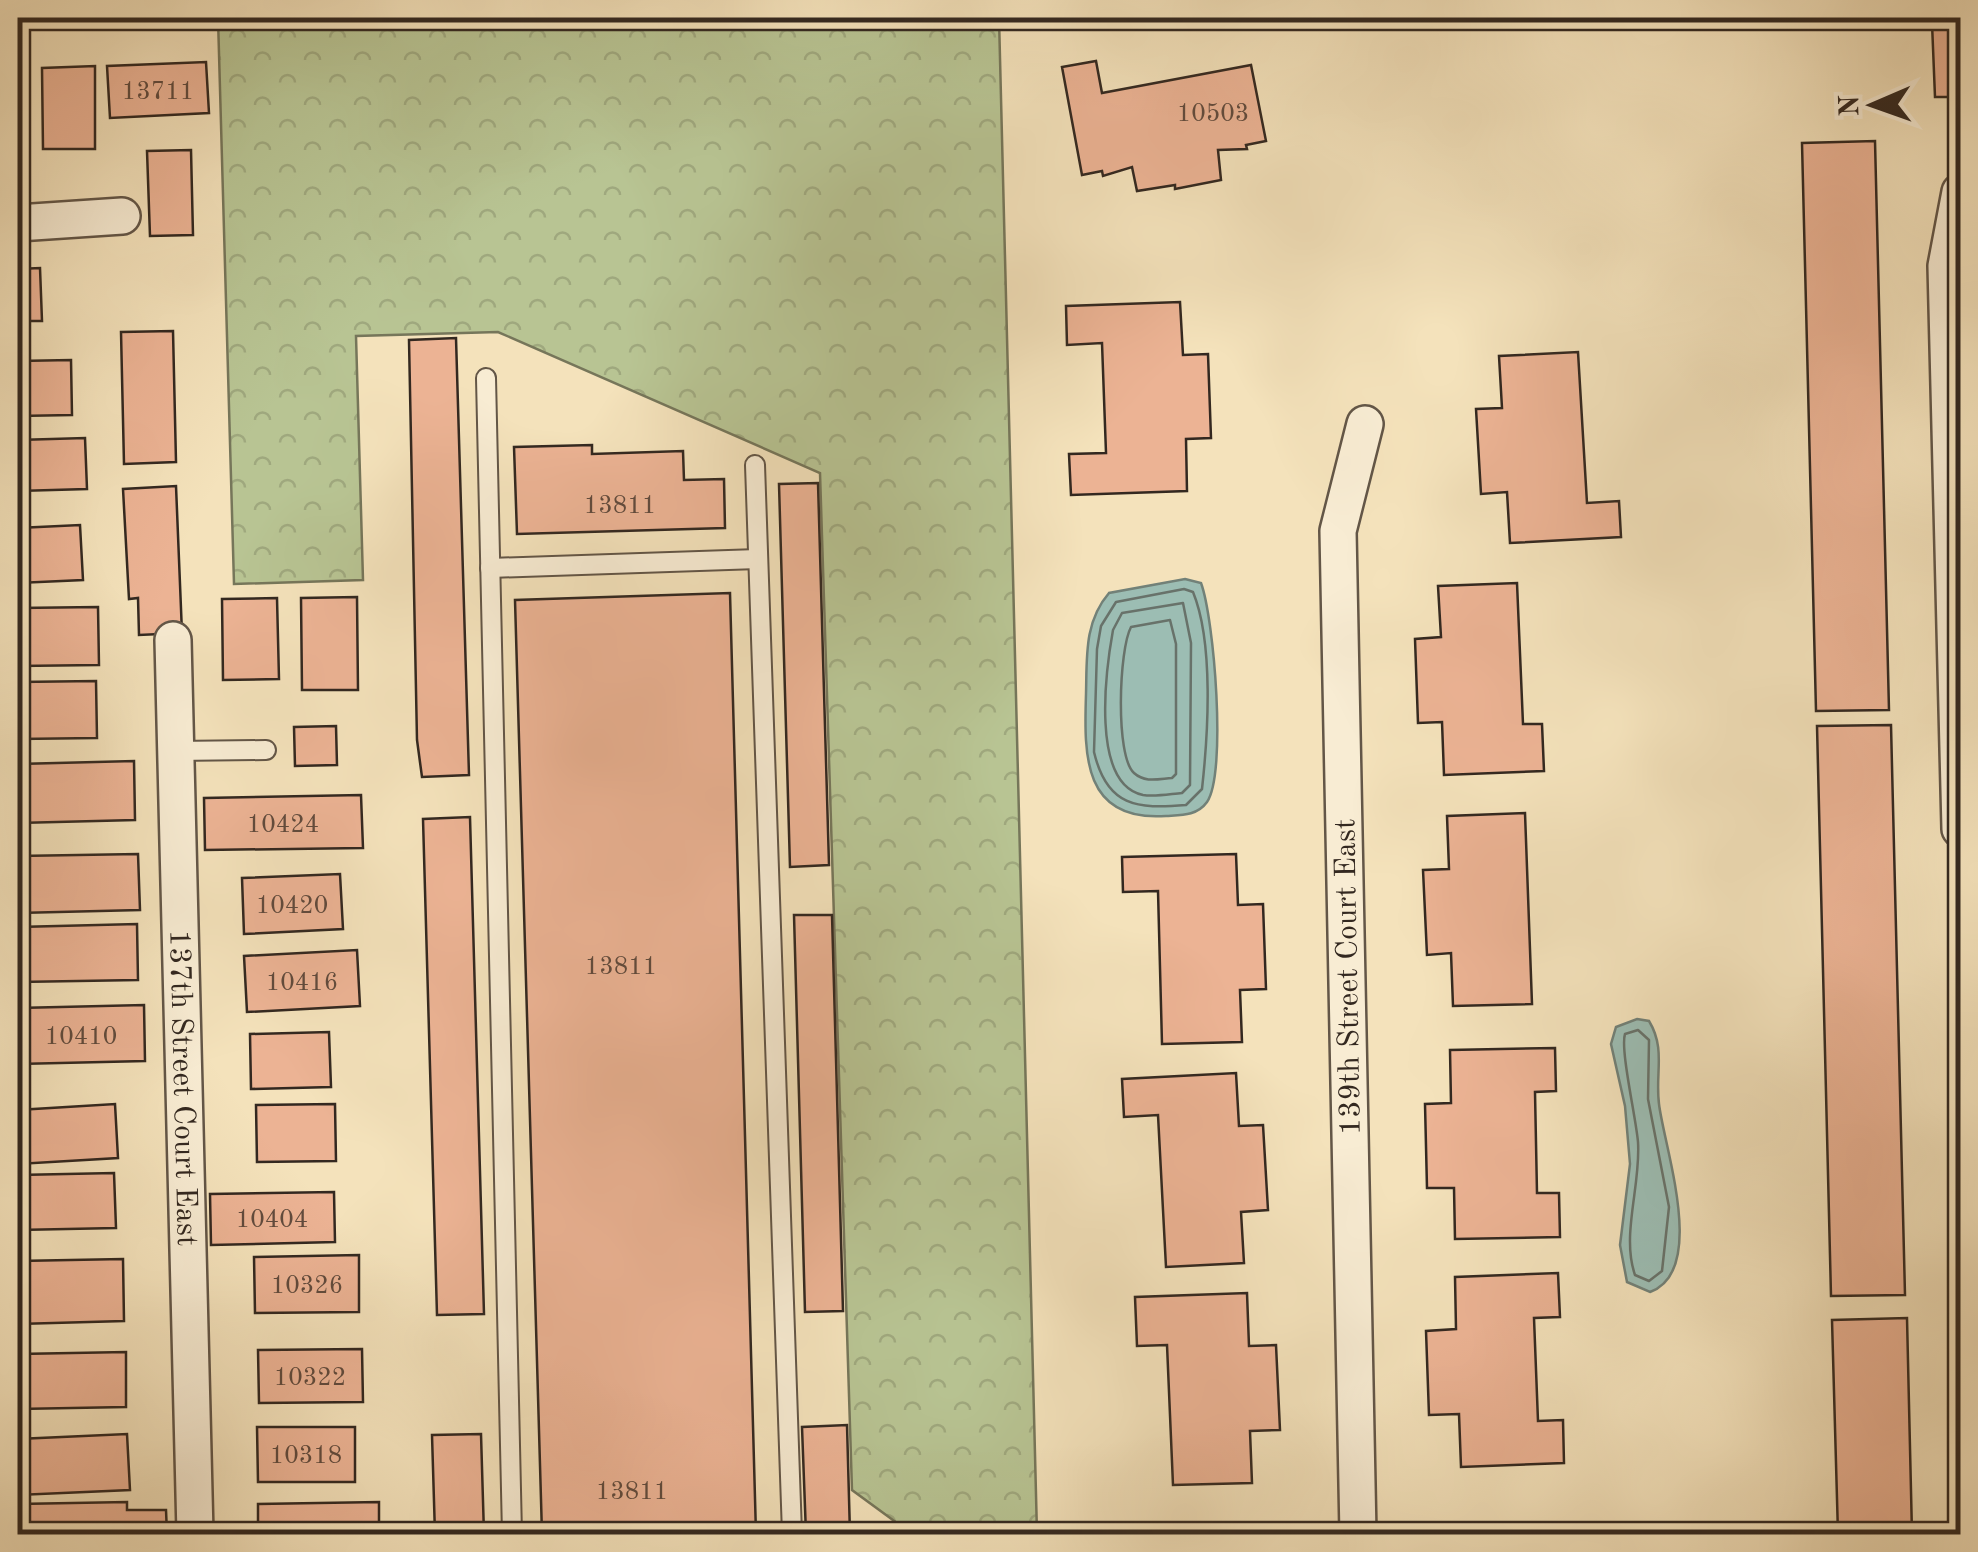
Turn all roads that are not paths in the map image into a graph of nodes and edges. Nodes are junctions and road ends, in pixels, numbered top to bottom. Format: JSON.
{"nodes":[{"id":1,"x":1960,"y":192,"type":"edge"},
{"id":2,"x":122,"y":216,"type":"dead end"},
{"id":3,"x":18,"y":223,"type":"edge"},
{"id":4,"x":486,"y":378,"type":"dead end"},
{"id":5,"x":1365,"y":424,"type":"dead end"},
{"id":6,"x":755,"y":465,"type":"dead end"},
{"id":7,"x":758,"y":559,"type":"junction"},
{"id":8,"x":490,"y":568,"type":"junction"},
{"id":9,"x":173,"y":640,"type":"dead end"},
{"id":10,"x":266,"y":750,"type":"dead end"},
{"id":11,"x":176,"y":751,"type":"junction"},
{"id":12,"x":1960,"y":829,"type":"edge"},
{"id":13,"x":195,"y":1534,"type":"edge"},
{"id":14,"x":512,"y":1534,"type":"edge"},
{"id":15,"x":792,"y":1534,"type":"edge"},
{"id":16,"x":1358,"y":1534,"type":"edge"}],
"edges":[{"from":1,"to":12,"type":"street"},
{"from":2,"to":3,"type":"street"},
{"from":4,"to":8,"type":"lane"},
{"from":5,"to":16,"type":"street","name":"139th Street Court East"},
{"from":6,"to":7,"type":"lane"},
{"from":7,"to":8,"type":"lane"},
{"from":7,"to":15,"type":"lane"},
{"from":8,"to":14,"type":"lane"},
{"from":9,"to":11,"type":"street","name":"137th Street Court East"},
{"from":10,"to":11,"type":"lane"},
{"from":11,"to":13,"type":"street","name":"137th Street Court East"}]}
